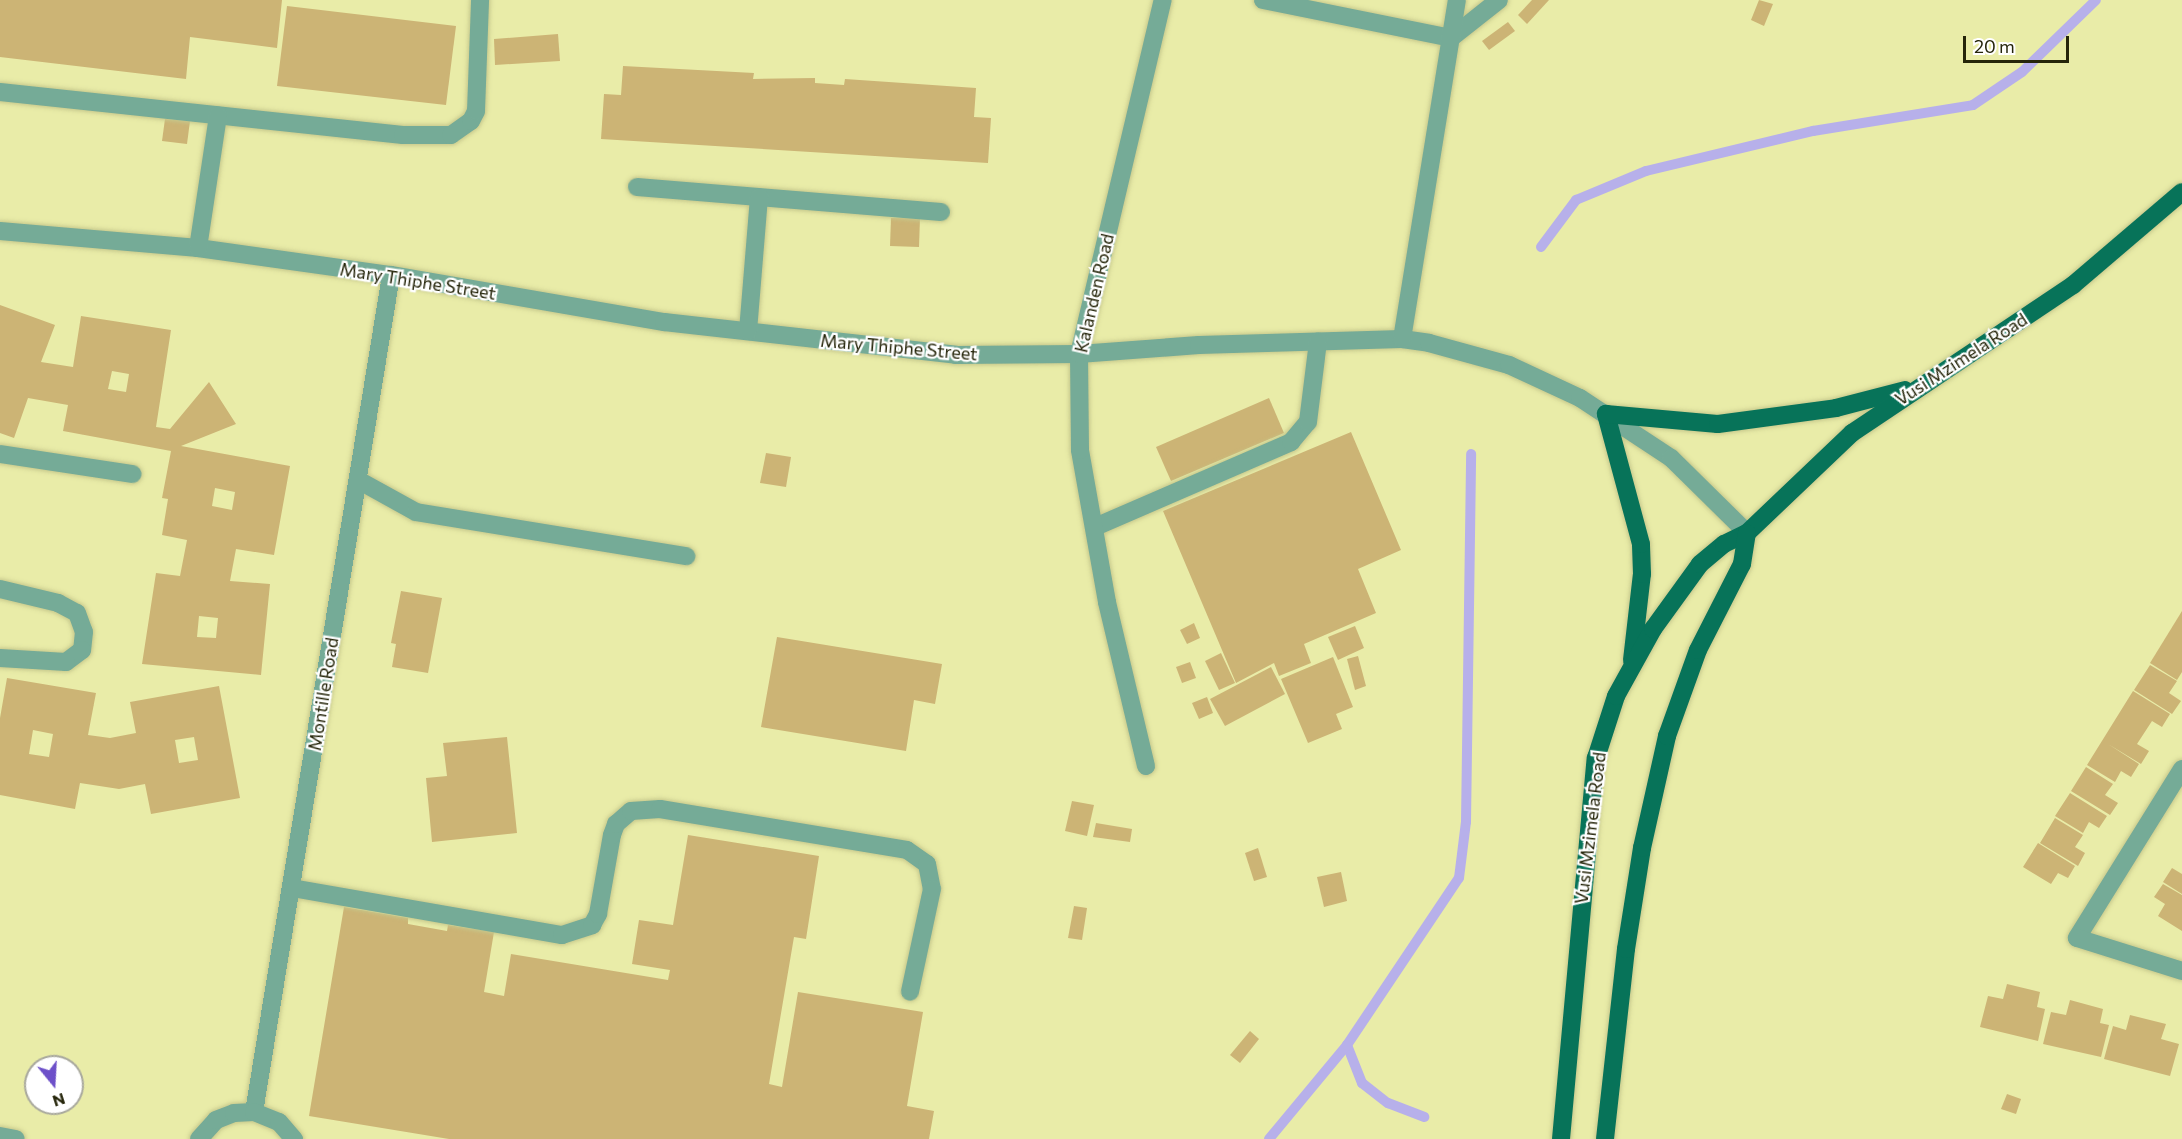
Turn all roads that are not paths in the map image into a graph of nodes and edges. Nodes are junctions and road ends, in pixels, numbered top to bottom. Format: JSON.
{"nodes":[{"id":1,"x":480,"y":0,"type":"edge"},
{"id":2,"x":1163,"y":0,"type":"edge"},
{"id":3,"x":1263,"y":0,"type":"edge"},
{"id":4,"x":1457,"y":0,"type":"edge"},
{"id":5,"x":1499,"y":0,"type":"edge"},
{"id":6,"x":1317,"y":5,"type":"edge"},
{"id":7,"x":1451,"y":38,"type":"junction"},
{"id":8,"x":0,"y":92,"type":"edge"},
{"id":9,"x":218,"y":115,"type":"junction"},
{"id":10,"x":637,"y":187,"type":"dead end"},
{"id":11,"x":2182,"y":192,"type":"edge"},
{"id":12,"x":759,"y":197,"type":"junction"},
{"id":13,"x":941,"y":212,"type":"dead end"},
{"id":14,"x":0,"y":231,"type":"edge"},
{"id":15,"x":198,"y":248,"type":"junction"},
{"id":16,"x":391,"y":275,"type":"junction"},
{"id":17,"x":748,"y":331,"type":"junction"},
{"id":18,"x":1402,"y":339,"type":"junction"},
{"id":19,"x":1318,"y":342,"type":"junction"},
{"id":20,"x":1079,"y":354,"type":"junction"},
{"id":21,"x":1916,"y":387,"type":"junction"},
{"id":22,"x":1606,"y":414,"type":"junction"},
{"id":23,"x":0,"y":454,"type":"edge"},
{"id":24,"x":133,"y":474,"type":"dead end"},
{"id":25,"x":358,"y":480,"type":"junction"},
{"id":26,"x":1095,"y":527,"type":"junction"},
{"id":27,"x":1747,"y":533,"type":"junction"},
{"id":28,"x":686,"y":556,"type":"dead end"},
{"id":29,"x":0,"y":589,"type":"edge"},
{"id":30,"x":0,"y":658,"type":"edge"},
{"id":31,"x":1631,"y":668,"type":"junction"},
{"id":32,"x":1146,"y":766,"type":"dead end"},
{"id":33,"x":2182,"y":769,"type":"edge"},
{"id":34,"x":292,"y":888,"type":"junction"},
{"id":35,"x":2182,"y":971,"type":"edge"},
{"id":36,"x":910,"y":992,"type":"dead end"},
{"id":37,"x":254,"y":1112,"type":"junction"},
{"id":38,"x":0,"y":1136,"type":"edge"},
{"id":39,"x":16,"y":1139,"type":"edge"},
{"id":40,"x":199,"y":1139,"type":"edge"},
{"id":41,"x":294,"y":1139,"type":"edge"},
{"id":42,"x":1561,"y":1139,"type":"edge"},
{"id":43,"x":1605,"y":1139,"type":"edge"}],
"edges":[{"from":1,"to":9,"type":"street"},
{"from":2,"to":20,"type":"street","name":"Kalanden Road"},
{"from":3,"to":6,"type":"street"},
{"from":4,"to":7,"type":"street"},
{"from":5,"to":7,"type":"street"},
{"from":6,"to":7,"type":"street"},
{"from":7,"to":18,"type":"street"},
{"from":8,"to":9,"type":"street"},
{"from":9,"to":15,"type":"street"},
{"from":10,"to":12,"type":"street"},
{"from":11,"to":21,"type":"main road","name":"Vusi Mzimela Road"},
{"from":12,"to":13,"type":"street"},
{"from":12,"to":17,"type":"street"},
{"from":14,"to":15,"type":"street","name":"Mary Thiphe Street"},
{"from":15,"to":16,"type":"street","name":"Mary Thiphe Street"},
{"from":16,"to":17,"type":"street","name":"Mary Thiphe Street"},
{"from":16,"to":25,"type":"street","name":"Montille Road"},
{"from":17,"to":20,"type":"street","name":"Mary Thiphe Street"},
{"from":18,"to":19,"type":"street","name":"Mary Thiphe Street"},
{"from":18,"to":22,"type":"street","name":"Mary Thiphe Street"},
{"from":19,"to":20,"type":"street","name":"Mary Thiphe Street"},
{"from":19,"to":26,"type":"street"},
{"from":20,"to":26,"type":"street","name":"Kalanden Road"},
{"from":21,"to":22,"type":"main road"},
{"from":21,"to":27,"type":"main road","name":"Vusi Mzimela Road"},
{"from":22,"to":27,"type":"street","name":"Mary Thiphe Street"},
{"from":22,"to":31,"type":"main road"},
{"from":23,"to":24,"type":"street"},
{"from":25,"to":28,"type":"street"},
{"from":25,"to":34,"type":"street","name":"Montille Road"},
{"from":26,"to":32,"type":"street","name":"Kalanden Road"},
{"from":27,"to":31,"type":"main road","name":"Vusi Mzimela Road"},
{"from":27,"to":43,"type":"main road"},
{"from":29,"to":30,"type":"street"},
{"from":31,"to":42,"type":"main road","name":"Vusi Mzimela Road"},
{"from":33,"to":35,"type":"street"},
{"from":34,"to":36,"type":"street"},
{"from":34,"to":37,"type":"street","name":"Montille Road"},
{"from":37,"to":40,"type":"street"},
{"from":37,"to":41,"type":"street"},
{"from":38,"to":39,"type":"street"}]}
